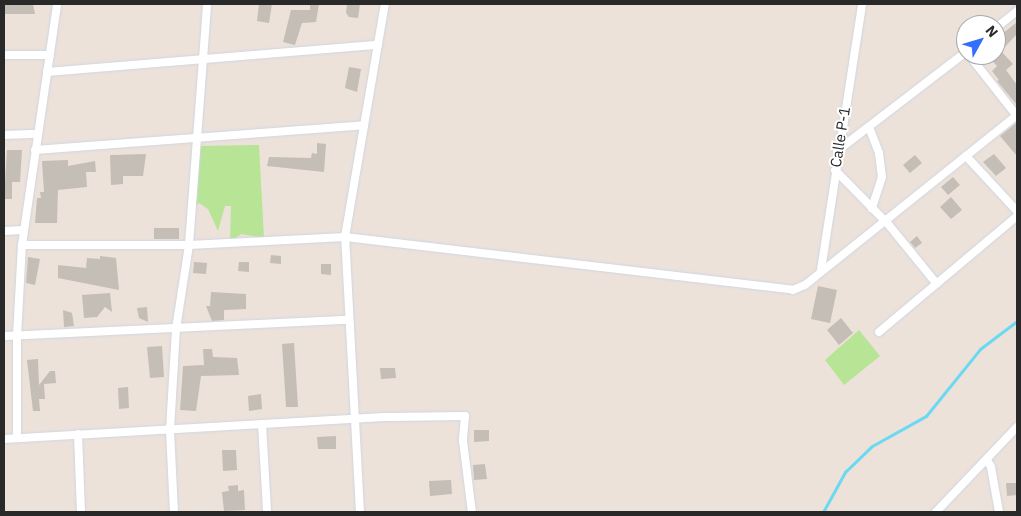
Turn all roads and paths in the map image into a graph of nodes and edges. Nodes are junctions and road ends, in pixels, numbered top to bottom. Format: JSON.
{"nodes":[{"id":1,"x":57,"y":4,"type":"edge"},
{"id":2,"x":207,"y":4,"type":"edge"},
{"id":3,"x":385,"y":4,"type":"edge"},
{"id":4,"x":862,"y":4,"type":"edge"},
{"id":5,"x":1017,"y":11,"type":"edge"},
{"id":6,"x":1006,"y":20,"type":"edge"},
{"id":7,"x":378,"y":44,"type":"junction"},
{"id":8,"x":50,"y":54,"type":"junction"},
{"id":9,"x":4,"y":55,"type":"edge"},
{"id":10,"x":200,"y":60,"type":"junction"},
{"id":11,"x":956,"y":60,"type":"edge"},
{"id":12,"x":977,"y":65,"type":"edge"},
{"id":13,"x":47,"y":72,"type":"junction"},
{"id":14,"x":1017,"y":115,"type":"edge"},
{"id":15,"x":364,"y":125,"type":"junction"},
{"id":16,"x":869,"y":126,"type":"junction"},
{"id":17,"x":38,"y":134,"type":"junction"},
{"id":18,"x":4,"y":135,"type":"edge"},
{"id":19,"x":195,"y":137,"type":"junction"},
{"id":20,"x":35,"y":150,"type":"junction"},
{"id":21,"x":837,"y":151,"type":"junction"},
{"id":22,"x":966,"y":156,"type":"junction"},
{"id":23,"x":835,"y":170,"type":"junction"},
{"id":24,"x":872,"y":208,"type":"junction"},
{"id":25,"x":1017,"y":211,"type":"edge"},
{"id":26,"x":1017,"y":216,"type":"edge"},
{"id":27,"x":884,"y":220,"type":"junction"},
{"id":28,"x":23,"y":230,"type":"junction"},
{"id":29,"x":4,"y":231,"type":"edge"},
{"id":30,"x":345,"y":237,"type":"junction"},
{"id":31,"x":22,"y":244,"type":"junction"},
{"id":32,"x":189,"y":245,"type":"junction"},
{"id":33,"x":821,"y":270,"type":"junction"},
{"id":34,"x":937,"y":284,"type":"junction"},
{"id":35,"x":349,"y":320,"type":"junction"},
{"id":36,"x":176,"y":329,"type":"junction"},
{"id":37,"x":879,"y":332,"type":"dead end"},
{"id":38,"x":4,"y":336,"type":"edge"},
{"id":39,"x":17,"y":336,"type":"junction"},
{"id":40,"x":354,"y":419,"type":"junction"},
{"id":41,"x":262,"y":424,"type":"junction"},
{"id":42,"x":1017,"y":427,"type":"edge"},
{"id":43,"x":170,"y":430,"type":"junction"},
{"id":44,"x":78,"y":434,"type":"junction"},
{"id":45,"x":17,"y":438,"type":"junction"},
{"id":46,"x":4,"y":439,"type":"edge"},
{"id":47,"x":987,"y":460,"type":"junction"},
{"id":48,"x":81,"y":512,"type":"edge"},
{"id":49,"x":174,"y":512,"type":"edge"},
{"id":50,"x":267,"y":512,"type":"edge"},
{"id":51,"x":360,"y":512,"type":"edge"},
{"id":52,"x":472,"y":512,"type":"edge"},
{"id":53,"x":936,"y":512,"type":"edge"},
{"id":54,"x":999,"y":512,"type":"edge"}],
"edges":[{"from":1,"to":8,"type":"street"},
{"from":2,"to":10,"type":"street"},
{"from":3,"to":7,"type":"street"},
{"from":4,"to":21,"type":"street","name":"Calle P-1"},
{"from":5,"to":6,"type":"street"},
{"from":7,"to":10,"type":"street"},
{"from":7,"to":15,"type":"street"},
{"from":8,"to":9,"type":"street"},
{"from":8,"to":13,"type":"street"},
{"from":10,"to":13,"type":"street"},
{"from":10,"to":19,"type":"street"},
{"from":11,"to":16,"type":"street"},
{"from":12,"to":14,"type":"street"},
{"from":13,"to":17,"type":"street"},
{"from":14,"to":22,"type":"street"},
{"from":15,"to":19,"type":"street"},
{"from":15,"to":30,"type":"street"},
{"from":16,"to":21,"type":"street"},
{"from":16,"to":24,"type":"street"},
{"from":17,"to":18,"type":"street"},
{"from":17,"to":20,"type":"street"},
{"from":19,"to":20,"type":"street"},
{"from":19,"to":32,"type":"street"},
{"from":20,"to":28,"type":"street"},
{"from":21,"to":23,"type":"street","name":"Calle P-1"},
{"from":22,"to":25,"type":"street"},
{"from":22,"to":27,"type":"street"},
{"from":23,"to":24,"type":"street"},
{"from":23,"to":33,"type":"street","name":"Calle P-1"},
{"from":24,"to":27,"type":"street"},
{"from":26,"to":34,"type":"street"},
{"from":27,"to":33,"type":"street"},
{"from":27,"to":34,"type":"street"},
{"from":28,"to":29,"type":"street"},
{"from":28,"to":31,"type":"street"},
{"from":30,"to":32,"type":"street"},
{"from":30,"to":33,"type":"street"},
{"from":30,"to":35,"type":"street"},
{"from":31,"to":32,"type":"street"},
{"from":31,"to":39,"type":"street"},
{"from":32,"to":36,"type":"street"},
{"from":34,"to":37,"type":"street"},
{"from":35,"to":36,"type":"street"},
{"from":35,"to":40,"type":"street"},
{"from":36,"to":39,"type":"street"},
{"from":36,"to":43,"type":"street"},
{"from":38,"to":39,"type":"street"},
{"from":39,"to":45,"type":"street"},
{"from":40,"to":41,"type":"street"},
{"from":40,"to":51,"type":"street"},
{"from":40,"to":52,"type":"street"},
{"from":41,"to":43,"type":"street"},
{"from":41,"to":50,"type":"street"},
{"from":42,"to":47,"type":"street"},
{"from":43,"to":44,"type":"street"},
{"from":43,"to":49,"type":"street"},
{"from":44,"to":45,"type":"street"},
{"from":44,"to":48,"type":"street"},
{"from":45,"to":46,"type":"street"},
{"from":47,"to":53,"type":"street"},
{"from":47,"to":54,"type":"street"}]}
